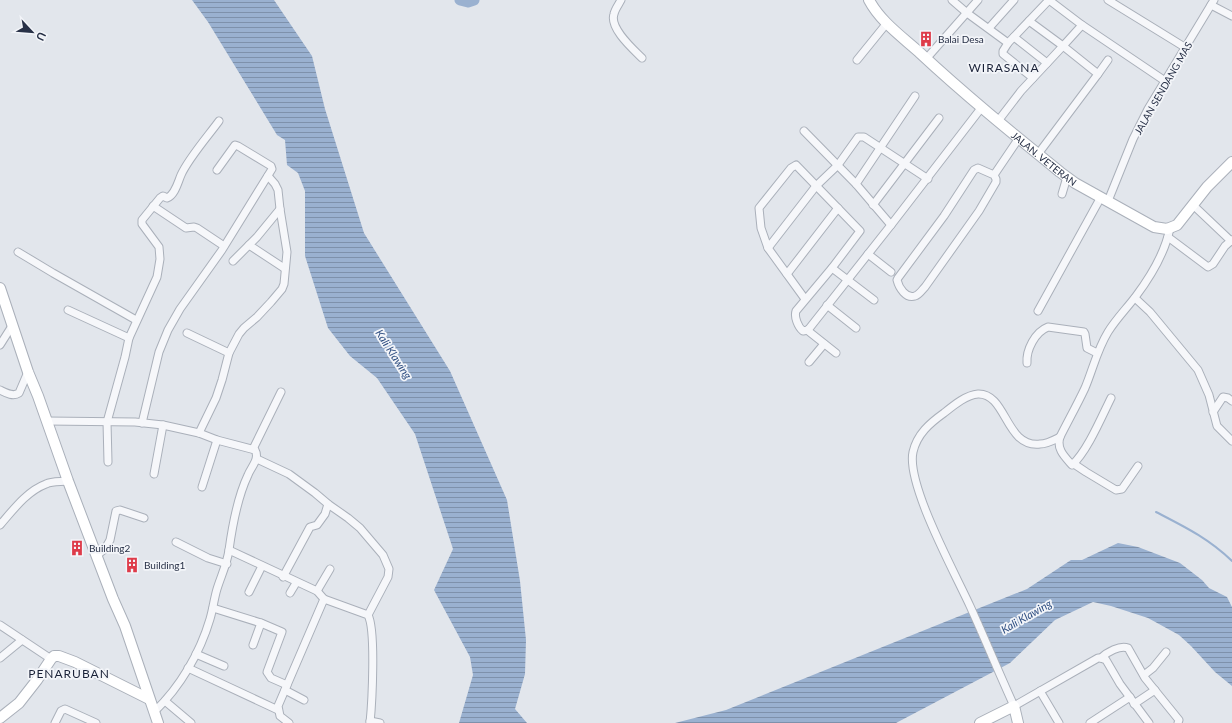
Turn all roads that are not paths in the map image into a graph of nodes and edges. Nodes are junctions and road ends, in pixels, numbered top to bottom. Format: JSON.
{"nodes":[{"id":1,"x":621,"y":0,"type":"edge"},
{"id":2,"x":869,"y":0,"type":"edge"},
{"id":3,"x":952,"y":0,"type":"edge"},
{"id":4,"x":978,"y":0,"type":"edge"},
{"id":5,"x":1014,"y":0,"type":"edge"},
{"id":6,"x":1049,"y":0,"type":"edge"},
{"id":7,"x":1108,"y":0,"type":"edge"},
{"id":8,"x":1212,"y":3,"type":"edge"},
{"id":9,"x":967,"y":14,"type":"junction"},
{"id":10,"x":1232,"y":16,"type":"edge"},
{"id":11,"x":1029,"y":21,"type":"junction"},
{"id":12,"x":887,"y":23,"type":"junction"},
{"id":13,"x":1082,"y":25,"type":"junction"},
{"id":14,"x":989,"y":28,"type":"junction"},
{"id":15,"x":1014,"y":37,"type":"junction"},
{"id":16,"x":1008,"y":42,"type":"junction"},
{"id":17,"x":1063,"y":46,"type":"junction"},
{"id":18,"x":1186,"y":48,"type":"junction"},
{"id":19,"x":642,"y":58,"type":"dead end"},
{"id":20,"x":926,"y":59,"type":"junction"},
{"id":21,"x":856,"y":60,"type":"dead end"},
{"id":22,"x":1108,"y":60,"type":"dead end"},
{"id":23,"x":1047,"y":63,"type":"junction"},
{"id":24,"x":1098,"y":74,"type":"junction"},
{"id":25,"x":1033,"y":78,"type":"junction"},
{"id":26,"x":1165,"y":81,"type":"junction"},
{"id":27,"x":915,"y":96,"type":"dead end"},
{"id":28,"x":982,"y":107,"type":"junction"},
{"id":29,"x":939,"y":118,"type":"dead end"},
{"id":30,"x":219,"y":121,"type":"dead end"},
{"id":31,"x":998,"y":121,"type":"junction"},
{"id":32,"x":804,"y":131,"type":"dead end"},
{"id":33,"x":1020,"y":138,"type":"junction"},
{"id":34,"x":881,"y":148,"type":"junction"},
{"id":35,"x":1038,"y":154,"type":"junction"},
{"id":36,"x":1232,"y":162,"type":"edge"},
{"id":37,"x":906,"y":164,"type":"junction"},
{"id":38,"x":838,"y":165,"type":"junction"},
{"id":39,"x":217,"y":170,"type":"dead end"},
{"id":40,"x":994,"y":175,"type":"junction"},
{"id":41,"x":268,"y":176,"type":"junction"},
{"id":42,"x":1067,"y":177,"type":"junction"},
{"id":43,"x":928,"y":178,"type":"junction"},
{"id":44,"x":856,"y":184,"type":"junction"},
{"id":45,"x":816,"y":186,"type":"junction"},
{"id":46,"x":1062,"y":194,"type":"dead end"},
{"id":47,"x":1104,"y":199,"type":"junction"},
{"id":48,"x":1193,"y":204,"type":"junction"},
{"id":49,"x":873,"y":205,"type":"junction"},
{"id":50,"x":153,"y":206,"type":"junction"},
{"id":51,"x":838,"y":208,"type":"junction"},
{"id":52,"x":280,"y":209,"type":"junction"},
{"id":53,"x":891,"y":226,"type":"junction"},
{"id":54,"x":1169,"y":233,"type":"junction"},
{"id":55,"x":1231,"y":240,"type":"edge"},
{"id":56,"x":249,"y":245,"type":"junction"},
{"id":57,"x":224,"y":246,"type":"junction"},
{"id":58,"x":768,"y":248,"type":"junction"},
{"id":59,"x":18,"y":252,"type":"dead end"},
{"id":60,"x":868,"y":254,"type":"junction"},
{"id":61,"x":233,"y":261,"type":"dead end"},
{"id":62,"x":284,"y":268,"type":"junction"},
{"id":63,"x":832,"y":268,"type":"junction"},
{"id":64,"x":891,"y":272,"type":"dead end"},
{"id":65,"x":787,"y":274,"type":"junction"},
{"id":66,"x":848,"y":279,"type":"junction"},
{"id":67,"x":0,"y":288,"type":"edge"},
{"id":68,"x":1135,"y":298,"type":"junction"},
{"id":69,"x":805,"y":299,"type":"junction"},
{"id":70,"x":874,"y":300,"type":"dead end"},
{"id":71,"x":827,"y":305,"type":"junction"},
{"id":72,"x":68,"y":310,"type":"dead end"},
{"id":73,"x":1038,"y":311,"type":"dead end"},
{"id":74,"x":136,"y":320,"type":"junction"},
{"id":75,"x":12,"y":326,"type":"junction"},
{"id":76,"x":856,"y":328,"type":"dead end"},
{"id":77,"x":807,"y":330,"type":"junction"},
{"id":78,"x":187,"y":333,"type":"dead end"},
{"id":79,"x":128,"y":338,"type":"junction"},
{"id":80,"x":824,"y":344,"type":"junction"},
{"id":81,"x":0,"y":345,"type":"edge"},
{"id":82,"x":230,"y":353,"type":"junction"},
{"id":83,"x":836,"y":353,"type":"dead end"},
{"id":84,"x":1097,"y":353,"type":"junction"},
{"id":85,"x":809,"y":362,"type":"dead end"},
{"id":86,"x":1027,"y":363,"type":"dead end"},
{"id":87,"x":28,"y":372,"type":"junction"},
{"id":88,"x":0,"y":390,"type":"edge"},
{"id":89,"x":281,"y":392,"type":"dead end"},
{"id":90,"x":1111,"y":398,"type":"dead end"},
{"id":91,"x":1232,"y":401,"type":"edge"},
{"id":92,"x":1213,"y":412,"type":"junction"},
{"id":93,"x":47,"y":421,"type":"junction"},
{"id":94,"x":107,"y":422,"type":"junction"},
{"id":95,"x":142,"y":423,"type":"junction"},
{"id":96,"x":162,"y":425,"type":"junction"},
{"id":97,"x":199,"y":433,"type":"junction"},
{"id":98,"x":1060,"y":438,"type":"junction"},
{"id":99,"x":217,"y":440,"type":"junction"},
{"id":100,"x":1232,"y":441,"type":"edge"},
{"id":101,"x":253,"y":449,"type":"junction"},
{"id":102,"x":257,"y":459,"type":"junction"},
{"id":103,"x":108,"y":462,"type":"dead end"},
{"id":104,"x":1074,"y":464,"type":"junction"},
{"id":105,"x":1138,"y":466,"type":"dead end"},
{"id":106,"x":154,"y":474,"type":"dead end"},
{"id":107,"x":68,"y":481,"type":"junction"},
{"id":108,"x":202,"y":487,"type":"dead end"},
{"id":109,"x":328,"y":504,"type":"junction"},
{"id":110,"x":144,"y":518,"type":"dead end"},
{"id":111,"x":0,"y":525,"type":"edge"},
{"id":112,"x":176,"y":542,"type":"dead end"},
{"id":113,"x":229,"y":550,"type":"junction"},
{"id":114,"x":96,"y":556,"type":"junction"},
{"id":115,"x":227,"y":564,"type":"junction"},
{"id":116,"x":262,"y":566,"type":"junction"},
{"id":117,"x":330,"y":569,"type":"dead end"},
{"id":118,"x":283,"y":576,"type":"junction"},
{"id":119,"x":296,"y":583,"type":"junction"},
{"id":120,"x":317,"y":591,"type":"junction"},
{"id":121,"x":249,"y":592,"type":"dead end"},
{"id":122,"x":290,"y":593,"type":"dead end"},
{"id":123,"x":324,"y":599,"type":"junction"},
{"id":124,"x":213,"y":608,"type":"junction"},
{"id":125,"x":368,"y":615,"type":"junction"},
{"id":126,"x":261,"y":623,"type":"junction"},
{"id":127,"x":0,"y":625,"type":"edge"},
{"id":128,"x":22,"y":640,"type":"junction"},
{"id":129,"x":253,"y":645,"type":"dead end"},
{"id":130,"x":1166,"y":652,"type":"dead end"},
{"id":131,"x":196,"y":654,"type":"junction"},
{"id":132,"x":0,"y":658,"type":"edge"},
{"id":133,"x":1101,"y":658,"type":"junction"},
{"id":134,"x":51,"y":659,"type":"junction"},
{"id":135,"x":224,"y":666,"type":"dead end"},
{"id":136,"x":188,"y":668,"type":"junction"},
{"id":137,"x":1144,"y":675,"type":"junction"},
{"id":138,"x":286,"y":688,"type":"junction"},
{"id":139,"x":1155,"y":690,"type":"junction"},
{"id":140,"x":1040,"y":692,"type":"junction"},
{"id":141,"x":1130,"y":698,"type":"junction"},
{"id":142,"x":149,"y":699,"type":"junction"},
{"id":143,"x":304,"y":700,"type":"dead end"},
{"id":144,"x":165,"y":701,"type":"junction"},
{"id":145,"x":1134,"y":704,"type":"junction"},
{"id":146,"x":1014,"y":706,"type":"junction"},
{"id":147,"x":154,"y":711,"type":"junction"},
{"id":148,"x":279,"y":713,"type":"junction"},
{"id":149,"x":0,"y":718,"type":"edge"},
{"id":150,"x":370,"y":722,"type":"edge"},
{"id":151,"x":55,"y":723,"type":"edge"},
{"id":152,"x":96,"y":723,"type":"edge"},
{"id":153,"x":158,"y":723,"type":"edge"},
{"id":154,"x":191,"y":723,"type":"edge"},
{"id":155,"x":277,"y":723,"type":"edge"},
{"id":156,"x":289,"y":723,"type":"edge"},
{"id":157,"x":380,"y":723,"type":"edge"},
{"id":158,"x":980,"y":723,"type":"edge"},
{"id":159,"x":1018,"y":723,"type":"edge"},
{"id":160,"x":1059,"y":723,"type":"edge"},
{"id":161,"x":1090,"y":723,"type":"edge"},
{"id":162,"x":1149,"y":723,"type":"edge"},
{"id":163,"x":1178,"y":723,"type":"edge"}],
"edges":[{"from":1,"to":19,"type":"street"},
{"from":2,"to":12,"type":"street","name":"JALAN. VETERAN"},
{"from":3,"to":9,"type":"street"},
{"from":4,"to":9,"type":"street"},
{"from":5,"to":14,"type":"street"},
{"from":6,"to":11,"type":"street"},
{"from":6,"to":13,"type":"street"},
{"from":7,"to":18,"type":"street"},
{"from":8,"to":10,"type":"street"},
{"from":8,"to":18,"type":"street","name":"JALAN SENDANG MAS"},
{"from":9,"to":14,"type":"street"},
{"from":9,"to":20,"type":"street"},
{"from":11,"to":15,"type":"street"},
{"from":11,"to":17,"type":"street"},
{"from":12,"to":20,"type":"street","name":"JALAN. VETERAN"},
{"from":12,"to":21,"type":"street"},
{"from":13,"to":17,"type":"street"},
{"from":13,"to":26,"type":"street"},
{"from":14,"to":16,"type":"street"},
{"from":15,"to":16,"type":"street"},
{"from":15,"to":23,"type":"street"},
{"from":16,"to":25,"type":"street"},
{"from":17,"to":23,"type":"street"},
{"from":17,"to":24,"type":"street"},
{"from":18,"to":26,"type":"street","name":"JALAN SENDANG MAS"},
{"from":20,"to":28,"type":"street","name":"JALAN. VETERAN"},
{"from":22,"to":24,"type":"street"},
{"from":23,"to":25,"type":"street"},
{"from":24,"to":35,"type":"street"},
{"from":25,"to":31,"type":"street"},
{"from":26,"to":47,"type":"street","name":"JALAN SENDANG MAS"},
{"from":27,"to":34,"type":"street"},
{"from":28,"to":31,"type":"street","name":"JALAN. VETERAN"},
{"from":28,"to":43,"type":"street"},
{"from":29,"to":37,"type":"street"},
{"from":30,"to":50,"type":"street"},
{"from":31,"to":33,"type":"street","name":"JALAN. VETERAN"},
{"from":32,"to":38,"type":"street"},
{"from":33,"to":35,"type":"street","name":"JALAN. VETERAN"},
{"from":33,"to":40,"type":"street"},
{"from":34,"to":37,"type":"street"},
{"from":34,"to":38,"type":"street"},
{"from":34,"to":44,"type":"street"},
{"from":35,"to":42,"type":"street","name":"JALAN. VETERAN"},
{"from":36,"to":48,"type":"street"},
{"from":37,"to":43,"type":"street"},
{"from":37,"to":49,"type":"street"},
{"from":38,"to":44,"type":"street"},
{"from":38,"to":45,"type":"street"},
{"from":39,"to":41,"type":"street"},
{"from":40,"to":40,"type":"street"},
{"from":41,"to":52,"type":"street"},
{"from":41,"to":57,"type":"street"},
{"from":42,"to":46,"type":"street"},
{"from":42,"to":47,"type":"street","name":"JALAN. VETERAN"},
{"from":43,"to":53,"type":"street"},
{"from":44,"to":49,"type":"street"},
{"from":45,"to":51,"type":"street"},
{"from":45,"to":58,"type":"street"},
{"from":45,"to":58,"type":"street"},
{"from":47,"to":54,"type":"street","name":"JALAN. VETERAN"},
{"from":47,"to":73,"type":"street","name":"JALAN SENDANG MAS"},
{"from":48,"to":54,"type":"street"},
{"from":48,"to":55,"type":"street"},
{"from":49,"to":53,"type":"street"},
{"from":50,"to":57,"type":"street"},
{"from":50,"to":74,"type":"street"},
{"from":51,"to":63,"type":"street"},
{"from":51,"to":65,"type":"street"},
{"from":52,"to":56,"type":"street"},
{"from":52,"to":62,"type":"street"},
{"from":53,"to":60,"type":"street"},
{"from":54,"to":55,"type":"street"},
{"from":54,"to":68,"type":"street"},
{"from":56,"to":61,"type":"street"},
{"from":56,"to":62,"type":"street"},
{"from":57,"to":95,"type":"street"},
{"from":58,"to":65,"type":"street"},
{"from":59,"to":74,"type":"street"},
{"from":60,"to":64,"type":"street"},
{"from":60,"to":66,"type":"street"},
{"from":62,"to":82,"type":"street"},
{"from":63,"to":66,"type":"street"},
{"from":63,"to":69,"type":"street"},
{"from":65,"to":69,"type":"street"},
{"from":66,"to":70,"type":"street"},
{"from":66,"to":71,"type":"street"},
{"from":67,"to":75,"type":"street"},
{"from":68,"to":84,"type":"street"},
{"from":68,"to":92,"type":"street"},
{"from":69,"to":77,"type":"street"},
{"from":71,"to":76,"type":"street"},
{"from":71,"to":77,"type":"street"},
{"from":72,"to":79,"type":"street"},
{"from":74,"to":79,"type":"street"},
{"from":75,"to":81,"type":"street"},
{"from":75,"to":87,"type":"street"},
{"from":77,"to":80,"type":"street"},
{"from":78,"to":82,"type":"street"},
{"from":79,"to":94,"type":"street"},
{"from":80,"to":83,"type":"street"},
{"from":80,"to":85,"type":"street"},
{"from":82,"to":97,"type":"street"},
{"from":84,"to":86,"type":"street"},
{"from":84,"to":98,"type":"street"},
{"from":87,"to":88,"type":"street"},
{"from":87,"to":93,"type":"street"},
{"from":89,"to":101,"type":"street"},
{"from":90,"to":104,"type":"street"},
{"from":91,"to":92,"type":"street"},
{"from":92,"to":100,"type":"street"},
{"from":93,"to":94,"type":"street"},
{"from":93,"to":107,"type":"street"},
{"from":94,"to":95,"type":"street"},
{"from":94,"to":103,"type":"street"},
{"from":95,"to":96,"type":"street"},
{"from":96,"to":97,"type":"street"},
{"from":96,"to":106,"type":"street"},
{"from":97,"to":99,"type":"street"},
{"from":98,"to":104,"type":"street"},
{"from":98,"to":146,"type":"street"},
{"from":99,"to":101,"type":"street"},
{"from":99,"to":108,"type":"street"},
{"from":101,"to":102,"type":"street"},
{"from":102,"to":109,"type":"street"},
{"from":102,"to":113,"type":"street"},
{"from":104,"to":105,"type":"street"},
{"from":107,"to":111,"type":"street"},
{"from":107,"to":114,"type":"street"},
{"from":109,"to":118,"type":"street"},
{"from":109,"to":125,"type":"street"},
{"from":110,"to":114,"type":"street"},
{"from":112,"to":115,"type":"street"},
{"from":113,"to":115,"type":"street"},
{"from":113,"to":116,"type":"street"},
{"from":114,"to":142,"type":"street"},
{"from":115,"to":124,"type":"street"},
{"from":116,"to":118,"type":"street"},
{"from":116,"to":121,"type":"street"},
{"from":117,"to":120,"type":"street"},
{"from":118,"to":119,"type":"street"},
{"from":119,"to":120,"type":"street"},
{"from":119,"to":122,"type":"street"},
{"from":120,"to":123,"type":"street"},
{"from":123,"to":125,"type":"street"},
{"from":123,"to":138,"type":"street"},
{"from":124,"to":126,"type":"street"},
{"from":124,"to":131,"type":"street"},
{"from":125,"to":150,"type":"street"},
{"from":126,"to":129,"type":"street"},
{"from":126,"to":138,"type":"street"},
{"from":127,"to":128,"type":"street"},
{"from":128,"to":132,"type":"street"},
{"from":128,"to":134,"type":"street"},
{"from":130,"to":137,"type":"street"},
{"from":131,"to":135,"type":"street"},
{"from":131,"to":136,"type":"street"},
{"from":133,"to":137,"type":"street"},
{"from":133,"to":140,"type":"street"},
{"from":133,"to":141,"type":"street"},
{"from":134,"to":142,"type":"street"},
{"from":134,"to":149,"type":"street"},
{"from":136,"to":144,"type":"street"},
{"from":136,"to":148,"type":"street"},
{"from":137,"to":139,"type":"street"},
{"from":138,"to":143,"type":"street"},
{"from":138,"to":148,"type":"street"},
{"from":139,"to":145,"type":"street"},
{"from":139,"to":163,"type":"street"},
{"from":140,"to":146,"type":"street"},
{"from":140,"to":160,"type":"street"},
{"from":141,"to":145,"type":"street"},
{"from":141,"to":161,"type":"street"},
{"from":142,"to":147,"type":"street"},
{"from":144,"to":147,"type":"street"},
{"from":144,"to":154,"type":"street"},
{"from":145,"to":162,"type":"street"},
{"from":146,"to":158,"type":"street"},
{"from":146,"to":159,"type":"street"},
{"from":147,"to":153,"type":"street"},
{"from":148,"to":155,"type":"street"},
{"from":148,"to":156,"type":"street"},
{"from":150,"to":157,"type":"street"},
{"from":151,"to":152,"type":"street"}]}
